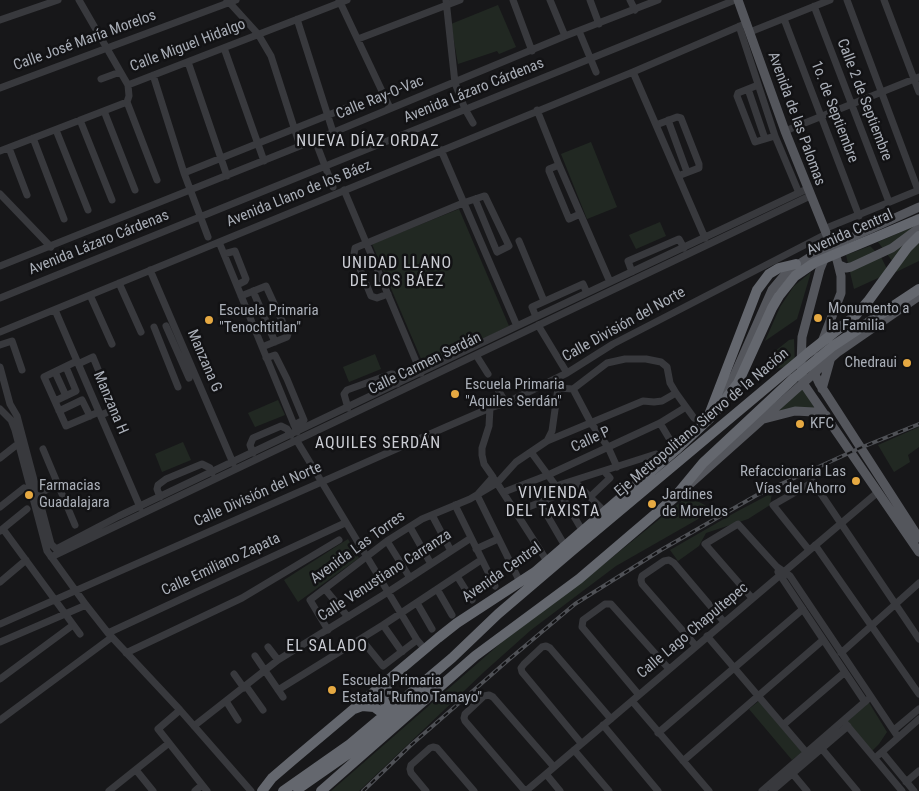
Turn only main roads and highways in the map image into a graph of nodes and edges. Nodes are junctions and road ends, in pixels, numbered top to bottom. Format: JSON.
{"nodes":[{"id":1,"x":736,"y":0,"type":"edge"},
{"id":2,"x":919,"y":208,"type":"edge"},
{"id":3,"x":919,"y":219,"type":"edge"},
{"id":4,"x":919,"y":228,"type":"edge"},
{"id":5,"x":919,"y":236,"type":"edge"},
{"id":6,"x":832,"y":246,"type":"junction"},
{"id":7,"x":815,"y":254,"type":"junction"},
{"id":8,"x":824,"y":258,"type":"junction"},
{"id":9,"x":796,"y":264,"type":"junction"},
{"id":10,"x":838,"y":266,"type":"junction"},
{"id":11,"x":919,"y":289,"type":"edge"},
{"id":12,"x":919,"y":296,"type":"edge"},
{"id":13,"x":837,"y":300,"type":"junction"},
{"id":14,"x":749,"y":321,"type":"junction"},
{"id":15,"x":802,"y":338,"type":"junction"},
{"id":16,"x":737,"y":344,"type":"junction"},
{"id":17,"x":818,"y":355,"type":"junction"},
{"id":18,"x":832,"y":357,"type":"junction"},
{"id":19,"x":814,"y":372,"type":"junction"},
{"id":20,"x":734,"y":376,"type":"junction"},
{"id":21,"x":804,"y":382,"type":"junction"},
{"id":22,"x":821,"y":386,"type":"junction"},
{"id":23,"x":809,"y":391,"type":"junction"},
{"id":24,"x":826,"y":415,"type":"junction"},
{"id":25,"x":759,"y":416,"type":"junction"},
{"id":26,"x":697,"y":422,"type":"junction"},
{"id":27,"x":919,"y":538,"type":"edge"},
{"id":28,"x":569,"y":548,"type":"junction"},
{"id":29,"x":919,"y":552,"type":"edge"},
{"id":30,"x":549,"y":601,"type":"junction"},
{"id":31,"x":390,"y":676,"type":"junction"},
{"id":32,"x":352,"y":709,"type":"junction"},
{"id":33,"x":413,"y":710,"type":"junction"},
{"id":34,"x":377,"y":742,"type":"junction"},
{"id":35,"x":262,"y":791,"type":"edge"},
{"id":36,"x":283,"y":791,"type":"edge"},
{"id":37,"x":295,"y":791,"type":"edge"},
{"id":38,"x":321,"y":791,"type":"edge"}],
"edges":[{"from":1,"to":6,"type":"main road","name":"Avenida de las Palomas"},
{"from":2,"to":6,"type":"main road"},
{"from":3,"to":26,"type":"highway","name":"Avenida Central"},
{"from":4,"to":10,"type":"main road"},
{"from":5,"to":28,"type":"highway","name":"Eje Metropolitano Siervo de la Nación"},
{"from":6,"to":7,"type":"main road"},
{"from":6,"to":8,"type":"main road"},
{"from":6,"to":10,"type":"main road","name":"Avenida de las Palomas"},
{"from":7,"to":8,"type":"main road"},
{"from":7,"to":9,"type":"main road"},
{"from":8,"to":13,"type":"main road"},
{"from":8,"to":15,"type":"main road"},
{"from":9,"to":14,"type":"highway"},
{"from":9,"to":16,"type":"highway"},
{"from":9,"to":20,"type":"main road"},
{"from":10,"to":13,"type":"main road","name":"Avenida de las Palomas"},
{"from":11,"to":25,"type":"highway"},
{"from":12,"to":18,"type":"main road"},
{"from":13,"to":17,"type":"main road"},
{"from":14,"to":16,"type":"highway"},
{"from":14,"to":20,"type":"main road"},
{"from":15,"to":17,"type":"main road"},
{"from":15,"to":21,"type":"main road"},
{"from":16,"to":28,"type":"highway"},
{"from":17,"to":18,"type":"main road"},
{"from":17,"to":19,"type":"main road"},
{"from":18,"to":19,"type":"main road"},
{"from":18,"to":22,"type":"main road"},
{"from":19,"to":21,"type":"main road"},
{"from":19,"to":22,"type":"main road"},
{"from":20,"to":26,"type":"main road"},
{"from":21,"to":23,"type":"main road"},
{"from":21,"to":25,"type":"main road"},
{"from":22,"to":23,"type":"main road"},
{"from":22,"to":27,"type":"main road"},
{"from":23,"to":24,"type":"main road"},
{"from":24,"to":25,"type":"main road"},
{"from":24,"to":29,"type":"main road"},
{"from":25,"to":30,"type":"highway"},
{"from":26,"to":28,"type":"highway","name":"Avenida Central"},
{"from":28,"to":31,"type":"highway","name":"Avenida Central"},
{"from":28,"to":36,"type":"highway","name":"Eje Metropolitano Siervo de la Nación"},
{"from":30,"to":33,"type":"highway"},
{"from":30,"to":37,"type":"highway"},
{"from":31,"to":32,"type":"highway","name":"Avenida Central"},
{"from":31,"to":33,"type":"highway"},
{"from":32,"to":34,"type":"highway"},
{"from":32,"to":35,"type":"highway","name":"Avenida Central"},
{"from":33,"to":34,"type":"highway"},
{"from":34,"to":38,"type":"highway"}]}
